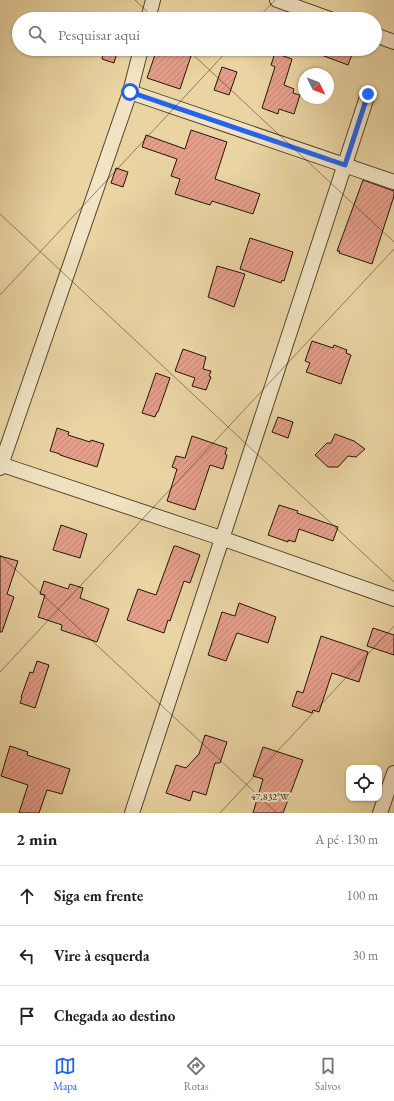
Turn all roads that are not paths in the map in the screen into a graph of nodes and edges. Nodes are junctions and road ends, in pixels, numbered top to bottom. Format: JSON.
{"nodes":[{"id":1,"x":153,"y":0,"type":"edge"},
{"id":2,"x":277,"y":0,"type":"edge"},
{"id":3,"x":150,"y":12,"type":"edge"},
{"id":4,"x":310,"y":12,"type":"edge"},
{"id":5,"x":382,"y":38,"type":"edge"},
{"id":6,"x":394,"y":42,"type":"edge"},
{"id":7,"x":139,"y":56,"type":"edge"},
{"id":8,"x":130,"y":92,"type":"junction"},
{"id":9,"x":368,"y":94,"type":"dead end"},
{"id":10,"x":345,"y":165,"type":"junction"},
{"id":11,"x":394,"y":182,"type":"edge"},
{"id":12,"x":0,"y":465,"type":"edge"},
{"id":13,"x":222,"y":538,"type":"junction"},
{"id":14,"x":394,"y":598,"type":"edge"},
{"id":15,"x":394,"y":773,"type":"edge"},
{"id":16,"x":132,"y":813,"type":"edge"},
{"id":17,"x":380,"y":813,"type":"edge"}],
"edges":[{"from":1,"to":3,"type":"street"},
{"from":2,"to":4,"type":"street"},
{"from":5,"to":6,"type":"street"},
{"from":7,"to":8,"type":"street"},
{"from":8,"to":10,"type":"street"},
{"from":8,"to":12,"type":"street"},
{"from":9,"to":10,"type":"street"},
{"from":10,"to":11,"type":"street"},
{"from":10,"to":13,"type":"street"},
{"from":12,"to":13,"type":"street"},
{"from":13,"to":14,"type":"street"},
{"from":13,"to":16,"type":"street"},
{"from":15,"to":17,"type":"street"}]}
